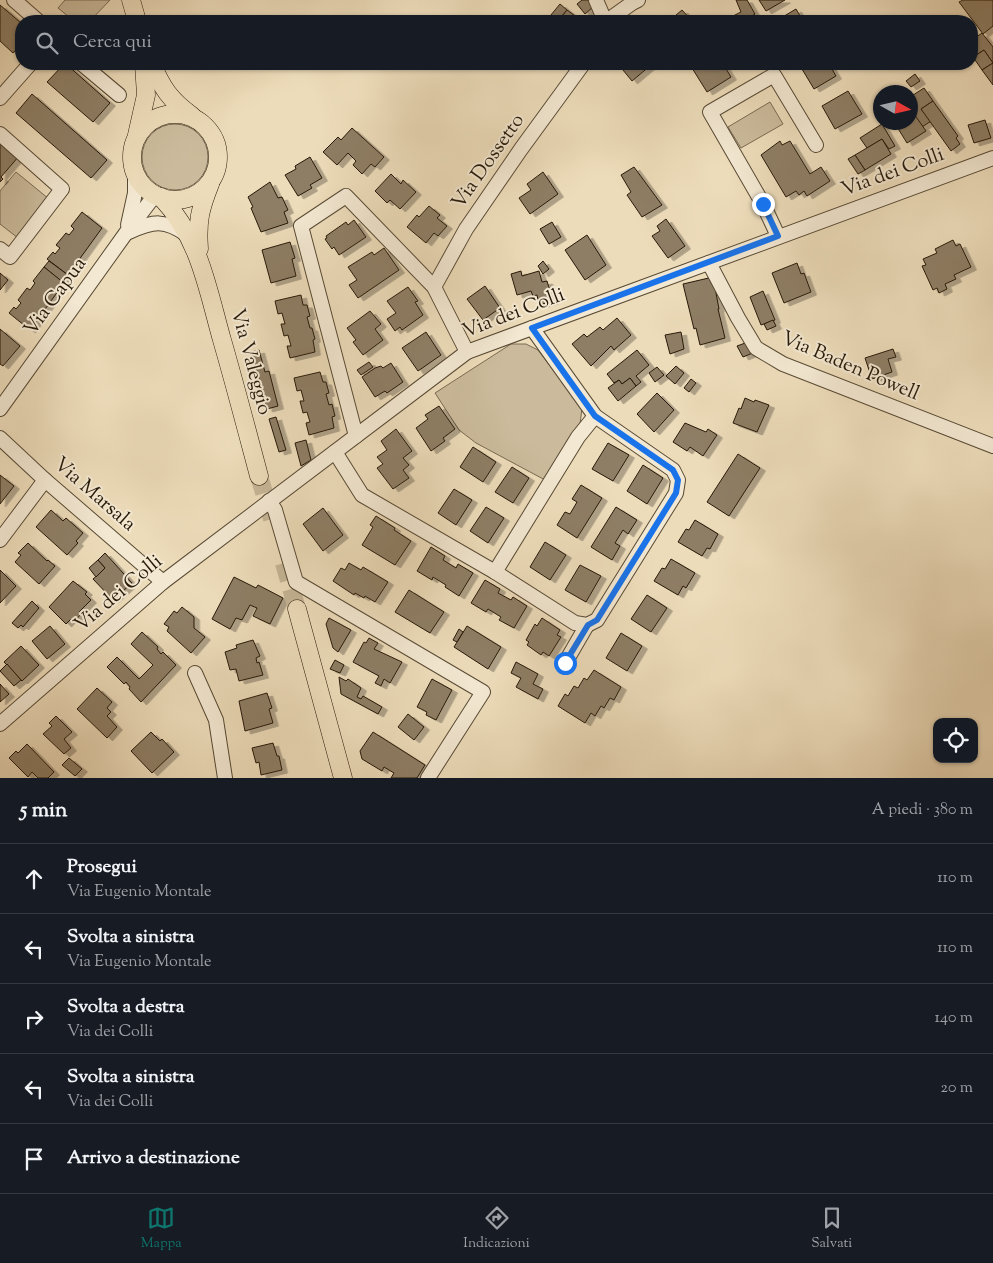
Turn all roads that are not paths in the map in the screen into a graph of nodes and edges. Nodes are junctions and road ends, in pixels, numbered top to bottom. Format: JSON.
{"nodes":[{"id":1,"x":14,"y":0,"type":"edge"},
{"id":2,"x":131,"y":0,"type":"edge"},
{"id":3,"x":596,"y":0,"type":"edge"},
{"id":4,"x":638,"y":0,"type":"edge"},
{"id":5,"x":31,"y":15,"type":"edge"},
{"id":6,"x":135,"y":15,"type":"edge"},
{"id":7,"x":603,"y":15,"type":"edge"},
{"id":8,"x":615,"y":15,"type":"edge"},
{"id":9,"x":25,"y":70,"type":"edge"},
{"id":10,"x":89,"y":70,"type":"edge"},
{"id":11,"x":144,"y":70,"type":"edge"},
{"id":12,"x":155,"y":70,"type":"edge"},
{"id":13,"x":579,"y":70,"type":"edge"},
{"id":14,"x":119,"y":95,"type":"dead end"},
{"id":15,"x":0,"y":98,"type":"edge"},
{"id":16,"x":196,"y":119,"type":"junction"},
{"id":17,"x":0,"y":134,"type":"edge"},
{"id":18,"x":816,"y":145,"type":"dead end"},
{"id":19,"x":133,"y":148,"type":"junction"},
{"id":20,"x":993,"y":158,"type":"edge"},
{"id":21,"x":135,"y":172,"type":"junction"},
{"id":22,"x":212,"y":180,"type":"junction"},
{"id":23,"x":158,"y":196,"type":"junction"},
{"id":24,"x":126,"y":233,"type":"junction"},
{"id":25,"x":778,"y":236,"type":"junction"},
{"id":26,"x":190,"y":237,"type":"junction"},
{"id":27,"x":0,"y":249,"type":"edge"},
{"id":28,"x":200,"y":259,"type":"junction"},
{"id":29,"x":709,"y":263,"type":"junction"},
{"id":30,"x":434,"y":287,"type":"junction"},
{"id":31,"x":532,"y":328,"type":"junction"},
{"id":32,"x":467,"y":352,"type":"junction"},
{"id":33,"x":0,"y":409,"type":"edge"},
{"id":34,"x":595,"y":416,"type":"junction"},
{"id":35,"x":356,"y":436,"type":"junction"},
{"id":36,"x":0,"y":438,"type":"edge"},
{"id":37,"x":993,"y":446,"type":"edge"},
{"id":38,"x":335,"y":452,"type":"junction"},
{"id":39,"x":259,"y":476,"type":"tunnel mouth"},
{"id":40,"x":45,"y":480,"type":"junction"},
{"id":41,"x":269,"y":501,"type":"junction"},
{"id":42,"x":0,"y":540,"type":"edge"},
{"id":43,"x":494,"y":572,"type":"junction"},
{"id":44,"x":163,"y":582,"type":"junction"},
{"id":45,"x":297,"y":609,"type":"tunnel mouth"},
{"id":46,"x":581,"y":624,"type":"junction"},
{"id":47,"x":565,"y":663,"type":"dead end"},
{"id":48,"x":194,"y":673,"type":"dead end"},
{"id":49,"x":0,"y":724,"type":"edge"},
{"id":50,"x":225,"y":778,"type":"edge"},
{"id":51,"x":344,"y":778,"type":"edge"},
{"id":52,"x":428,"y":778,"type":"edge"}],
"edges":[{"from":1,"to":5,"type":"street"},
{"from":2,"to":6,"type":"main road"},
{"from":3,"to":7,"type":"street"},
{"from":4,"to":8,"type":"street"},
{"from":9,"to":15,"type":"street"},
{"from":10,"to":14,"type":"street"},
{"from":11,"to":19,"type":"main road"},
{"from":12,"to":16,"type":"main road"},
{"from":13,"to":30,"type":"street","name":"Via Dossetto"},
{"from":16,"to":19,"type":"main road"},
{"from":16,"to":22,"type":"main road"},
{"from":17,"to":27,"type":"street"},
{"from":18,"to":25,"type":"street"},
{"from":19,"to":21,"type":"main road"},
{"from":20,"to":25,"type":"street","name":"Via dei Colli"},
{"from":21,"to":23,"type":"main road"},
{"from":21,"to":24,"type":"street","name":"Via Capua"},
{"from":22,"to":23,"type":"main road"},
{"from":22,"to":28,"type":"main road","name":"Via Valeggio"},
{"from":23,"to":24,"type":"street","name":"Via Capua"},
{"from":23,"to":26,"type":"main road","name":"Via Valeggio"},
{"from":24,"to":26,"type":"street"},
{"from":24,"to":33,"type":"street","name":"Via Capua"},
{"from":25,"to":29,"type":"street","name":"Via dei Colli"},
{"from":26,"to":28,"type":"main road","name":"Via Valeggio"},
{"from":28,"to":39,"type":"main road","name":"Via Valeggio"},
{"from":29,"to":31,"type":"street","name":"Via dei Colli"},
{"from":29,"to":37,"type":"street","name":"Via Baden Powell"},
{"from":30,"to":32,"type":"street"},
{"from":30,"to":35,"type":"street"},
{"from":31,"to":32,"type":"street","name":"Via dei Colli"},
{"from":31,"to":34,"type":"street"},
{"from":32,"to":35,"type":"street","name":"Via dei Colli"},
{"from":34,"to":43,"type":"street"},
{"from":34,"to":46,"type":"street"},
{"from":35,"to":38,"type":"street","name":"Via dei Colli"},
{"from":36,"to":40,"type":"street","name":"Via Marsala"},
{"from":38,"to":41,"type":"street","name":"Via dei Colli"},
{"from":38,"to":43,"type":"street"},
{"from":40,"to":42,"type":"street"},
{"from":40,"to":44,"type":"street","name":"Via Marsala"},
{"from":41,"to":44,"type":"street","name":"Via dei Colli"},
{"from":41,"to":52,"type":"street"},
{"from":43,"to":46,"type":"street"},
{"from":44,"to":49,"type":"street","name":"Via dei Colli"},
{"from":45,"to":51,"type":"main road"},
{"from":46,"to":47,"type":"street"},
{"from":48,"to":50,"type":"street"}]}
